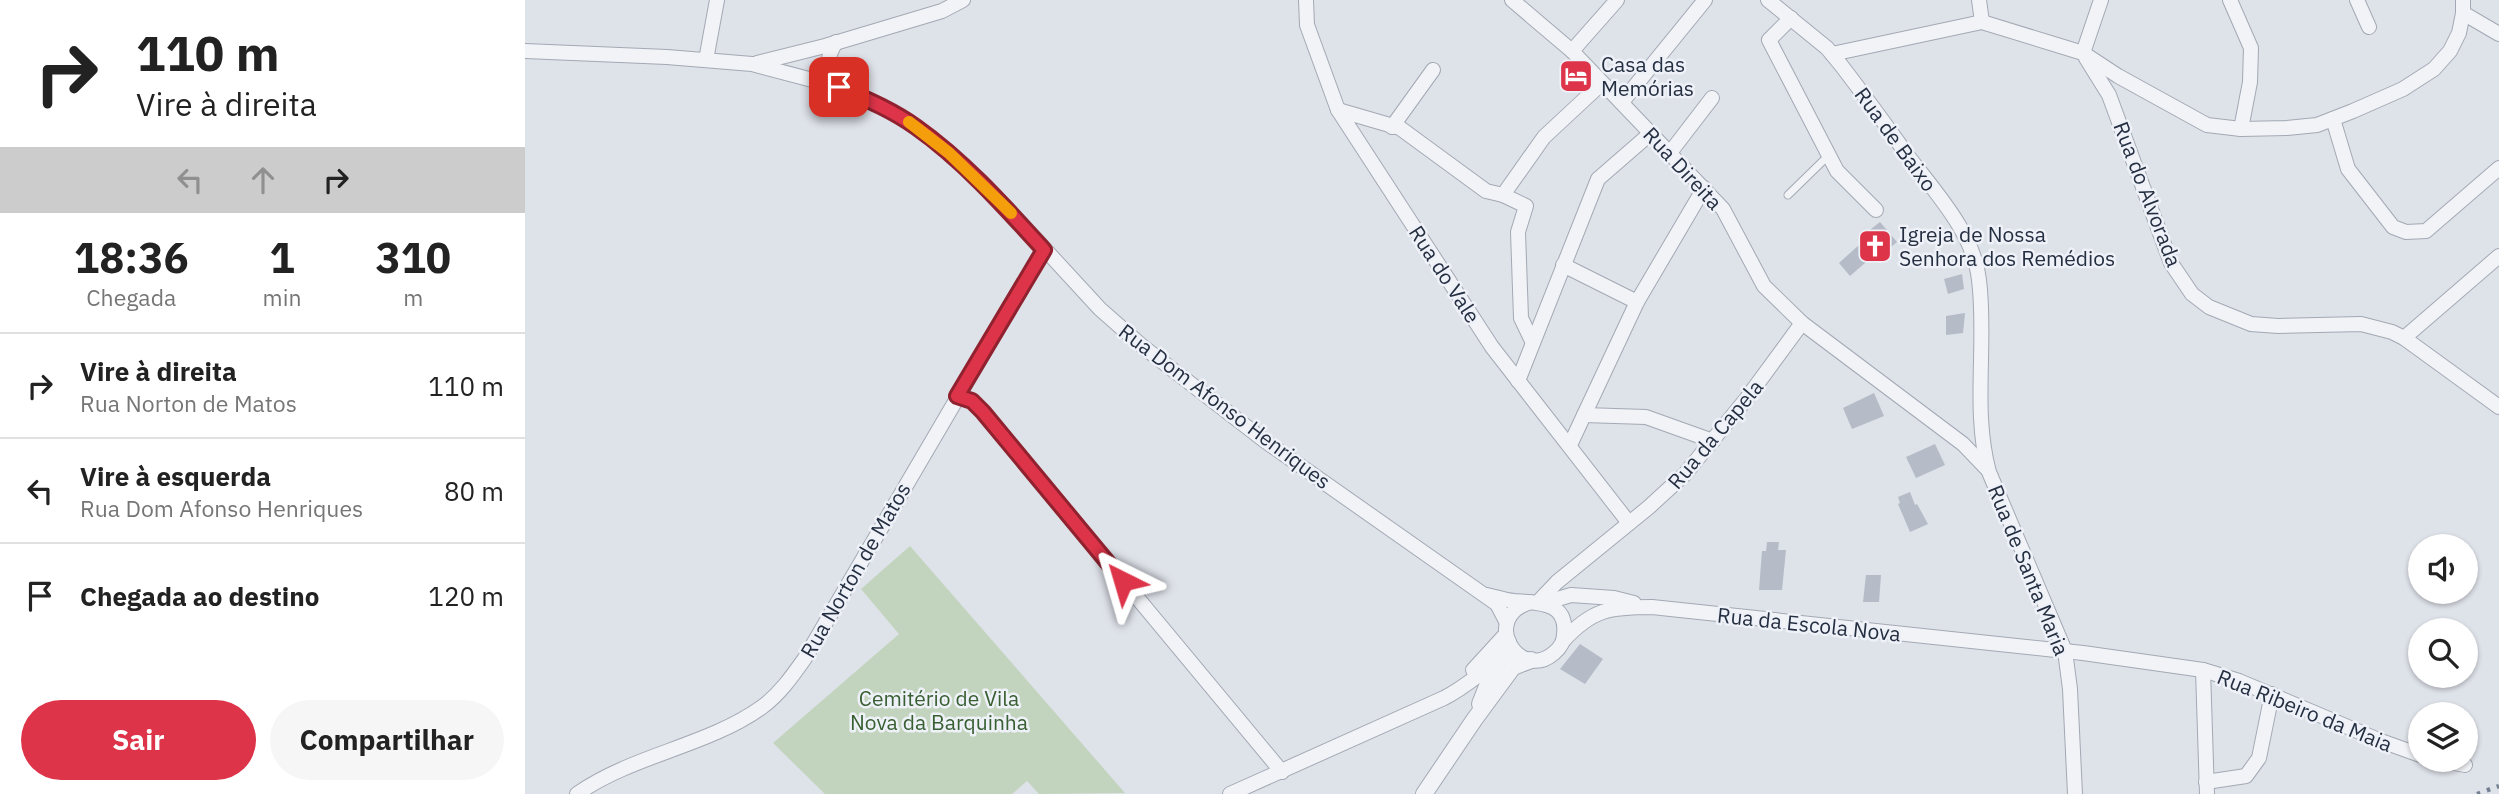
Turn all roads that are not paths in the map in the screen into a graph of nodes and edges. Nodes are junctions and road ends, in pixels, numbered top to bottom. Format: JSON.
{"nodes":[{"id":1,"x":717,"y":0,"type":"edge"},
{"id":2,"x":963,"y":0,"type":"edge"},
{"id":3,"x":1306,"y":0,"type":"edge"},
{"id":4,"x":1512,"y":0,"type":"edge"},
{"id":5,"x":1617,"y":0,"type":"edge"},
{"id":6,"x":1705,"y":0,"type":"edge"},
{"id":7,"x":1769,"y":0,"type":"edge"},
{"id":8,"x":1979,"y":0,"type":"edge"},
{"id":9,"x":2101,"y":0,"type":"edge"},
{"id":10,"x":2230,"y":0,"type":"edge"},
{"id":11,"x":2357,"y":0,"type":"edge"},
{"id":12,"x":2463,"y":7,"type":"edge"},
{"id":13,"x":1791,"y":18,"type":"junction"},
{"id":14,"x":1982,"y":22,"type":"junction"},
{"id":15,"x":2369,"y":27,"type":"dead end"},
{"id":16,"x":2499,"y":34,"type":"edge"},
{"id":17,"x":836,"y":43,"type":"junction"},
{"id":18,"x":525,"y":51,"type":"edge"},
{"id":19,"x":1572,"y":51,"type":"junction"},
{"id":20,"x":2083,"y":53,"type":"junction"},
{"id":21,"x":1832,"y":54,"type":"junction"},
{"id":22,"x":706,"y":60,"type":"junction"},
{"id":23,"x":752,"y":64,"type":"junction"},
{"id":24,"x":1433,"y":70,"type":"dead end"},
{"id":25,"x":1601,"y":84,"type":"junction"},
{"id":26,"x":839,"y":87,"type":"junction"},
{"id":27,"x":1711,"y":99,"type":"dead end"},
{"id":28,"x":1622,"y":102,"type":"junction"},
{"id":29,"x":1338,"y":110,"type":"junction"},
{"id":30,"x":2333,"y":119,"type":"junction"},
{"id":31,"x":1392,"y":127,"type":"junction"},
{"id":32,"x":2241,"y":129,"type":"junction"},
{"id":33,"x":1651,"y":133,"type":"junction"},
{"id":34,"x":1669,"y":154,"type":"junction"},
{"id":35,"x":1828,"y":156,"type":"junction"},
{"id":36,"x":2499,"y":168,"type":"edge"},
{"id":37,"x":1704,"y":188,"type":"junction"},
{"id":38,"x":1503,"y":195,"type":"junction"},
{"id":39,"x":1789,"y":195,"type":"dead end"},
{"id":40,"x":1876,"y":210,"type":"dead end"},
{"id":41,"x":1044,"y":250,"type":"junction"},
{"id":42,"x":2499,"y":256,"type":"edge"},
{"id":43,"x":1563,"y":265,"type":"junction"},
{"id":44,"x":1637,"y":302,"type":"junction"},
{"id":45,"x":1802,"y":323,"type":"junction"},
{"id":46,"x":2404,"y":338,"type":"junction"},
{"id":47,"x":1532,"y":341,"type":"junction"},
{"id":48,"x":1518,"y":381,"type":"junction"},
{"id":49,"x":957,"y":396,"type":"junction"},
{"id":50,"x":2499,"y":407,"type":"edge"},
{"id":51,"x":1584,"y":415,"type":"junction"},
{"id":52,"x":1713,"y":441,"type":"junction"},
{"id":53,"x":1570,"y":445,"type":"junction"},
{"id":54,"x":1989,"y":472,"type":"junction"},
{"id":55,"x":1629,"y":523,"type":"junction"},
{"id":56,"x":1583,"y":560,"type":"junction"},
{"id":57,"x":1482,"y":593,"type":"junction"},
{"id":58,"x":1571,"y":595,"type":"junction"},
{"id":59,"x":1538,"y":602,"type":"junction"},
{"id":60,"x":1652,"y":607,"type":"junction"},
{"id":61,"x":1509,"y":638,"type":"junction"},
{"id":62,"x":1563,"y":641,"type":"junction"},
{"id":63,"x":2065,"y":651,"type":"junction"},
{"id":64,"x":1498,"y":660,"type":"junction"},
{"id":65,"x":1531,"y":660,"type":"junction"},
{"id":66,"x":2203,"y":670,"type":"junction"},
{"id":67,"x":2272,"y":694,"type":"junction"},
{"id":68,"x":1444,"y":698,"type":"junction"},
{"id":69,"x":1474,"y":720,"type":"junction"},
{"id":70,"x":2408,"y":751,"type":"edge"},
{"id":71,"x":1282,"y":772,"type":"junction"},
{"id":72,"x":2206,"y":788,"type":"edge"},
{"id":73,"x":577,"y":794,"type":"edge"},
{"id":74,"x":1230,"y":794,"type":"edge"},
{"id":75,"x":1425,"y":794,"type":"edge"},
{"id":76,"x":2075,"y":794,"type":"edge"}],
"edges":[{"from":1,"to":22,"type":"street"},
{"from":2,"to":17,"type":"street"},
{"from":3,"to":29,"type":"street","name":"Rua do Vale"},
{"from":4,"to":19,"type":"street","name":"Rua Direita"},
{"from":5,"to":19,"type":"street"},
{"from":6,"to":28,"type":"street"},
{"from":7,"to":13,"type":"street","name":"Rua de Baixo"},
{"from":8,"to":14,"type":"street"},
{"from":9,"to":20,"type":"street"},
{"from":10,"to":32,"type":"street"},
{"from":11,"to":15,"type":"street"},
{"from":12,"to":16,"type":"street"},
{"from":12,"to":30,"type":"street"},
{"from":13,"to":21,"type":"street","name":"Rua de Baixo"},
{"from":13,"to":35,"type":"street"},
{"from":14,"to":20,"type":"street"},
{"from":14,"to":21,"type":"street"},
{"from":17,"to":23,"type":"street"},
{"from":17,"to":26,"type":"street"},
{"from":18,"to":22,"type":"street","name":"Rua Dom Afonso Henriques"},
{"from":19,"to":25,"type":"street","name":"Rua Direita"},
{"from":20,"to":32,"type":"street"},
{"from":20,"to":46,"type":"street","name":"Rua do Alvorada"},
{"from":21,"to":54,"type":"street","name":"Rua de Baixo"},
{"from":22,"to":23,"type":"street","name":"Rua Dom Afonso Henriques"},
{"from":23,"to":26,"type":"street","name":"Rua Dom Afonso Henriques"},
{"from":24,"to":31,"type":"street"},
{"from":25,"to":28,"type":"street","name":"Rua Direita"},
{"from":25,"to":38,"type":"street"},
{"from":26,"to":41,"type":"street","name":"Rua Dom Afonso Henriques"},
{"from":27,"to":34,"type":"street"},
{"from":28,"to":33,"type":"street","name":"Rua Direita"},
{"from":29,"to":31,"type":"street"},
{"from":29,"to":48,"type":"street","name":"Rua do Vale"},
{"from":30,"to":32,"type":"street"},
{"from":30,"to":36,"type":"street"},
{"from":31,"to":38,"type":"street"},
{"from":33,"to":34,"type":"street","name":"Rua Direita"},
{"from":33,"to":43,"type":"street"},
{"from":34,"to":37,"type":"street","name":"Rua Direita"},
{"from":35,"to":39,"type":"lane"},
{"from":35,"to":40,"type":"street"},
{"from":37,"to":44,"type":"street"},
{"from":37,"to":45,"type":"street","name":"Rua Direita"},
{"from":38,"to":47,"type":"street"},
{"from":41,"to":49,"type":"street","name":"Rua Norton de Matos"},
{"from":41,"to":57,"type":"street","name":"Rua Dom Afonso Henriques"},
{"from":42,"to":46,"type":"street"},
{"from":43,"to":44,"type":"street"},
{"from":43,"to":47,"type":"street"},
{"from":44,"to":51,"type":"street"},
{"from":45,"to":52,"type":"street","name":"Rua da Capela"},
{"from":45,"to":54,"type":"street","name":"Rua Direita"},
{"from":46,"to":50,"type":"street","name":"Rua do Alvorada"},
{"from":47,"to":48,"type":"street"},
{"from":48,"to":53,"type":"street","name":"Rua do Vale"},
{"from":49,"to":71,"type":"street"},
{"from":49,"to":73,"type":"street","name":"Rua Norton de Matos"},
{"from":51,"to":52,"type":"street"},
{"from":51,"to":53,"type":"street"},
{"from":52,"to":55,"type":"street","name":"Rua da Capela"},
{"from":53,"to":55,"type":"street","name":"Rua do Vale"},
{"from":54,"to":63,"type":"street","name":"Rua de Santa Maria"},
{"from":55,"to":56,"type":"street","name":"Rua da Capela"},
{"from":56,"to":58,"type":"street","name":"Rua da Capela"},
{"from":56,"to":59,"type":"street","name":"Rua da Capela"},
{"from":57,"to":59,"type":"street","name":"Rua Dom Afonso Henriques"},
{"from":57,"to":61,"type":"street","name":"Rua Dom Afonso Henriques"},
{"from":58,"to":59,"type":"street"},
{"from":58,"to":60,"type":"street"},
{"from":59,"to":61,"type":"street"},
{"from":59,"to":62,"type":"street"},
{"from":60,"to":62,"type":"street","name":"Rua da Escola Nova"},
{"from":60,"to":63,"type":"street","name":"Rua da Escola Nova"},
{"from":61,"to":64,"type":"street"},
{"from":61,"to":65,"type":"street"},
{"from":61,"to":68,"type":"street"},
{"from":62,"to":65,"type":"street"},
{"from":63,"to":66,"type":"street","name":"Rua Ribeiro da Maia"},
{"from":63,"to":76,"type":"street","name":"Rua de Santa Maria"},
{"from":64,"to":68,"type":"street"},
{"from":64,"to":69,"type":"street"},
{"from":65,"to":69,"type":"street"},
{"from":66,"to":67,"type":"street","name":"Rua Ribeiro da Maia"},
{"from":66,"to":72,"type":"street"},
{"from":67,"to":70,"type":"street","name":"Rua Ribeiro da Maia"},
{"from":67,"to":72,"type":"street"},
{"from":68,"to":71,"type":"street"},
{"from":69,"to":75,"type":"street"},
{"from":71,"to":74,"type":"street"}]}
